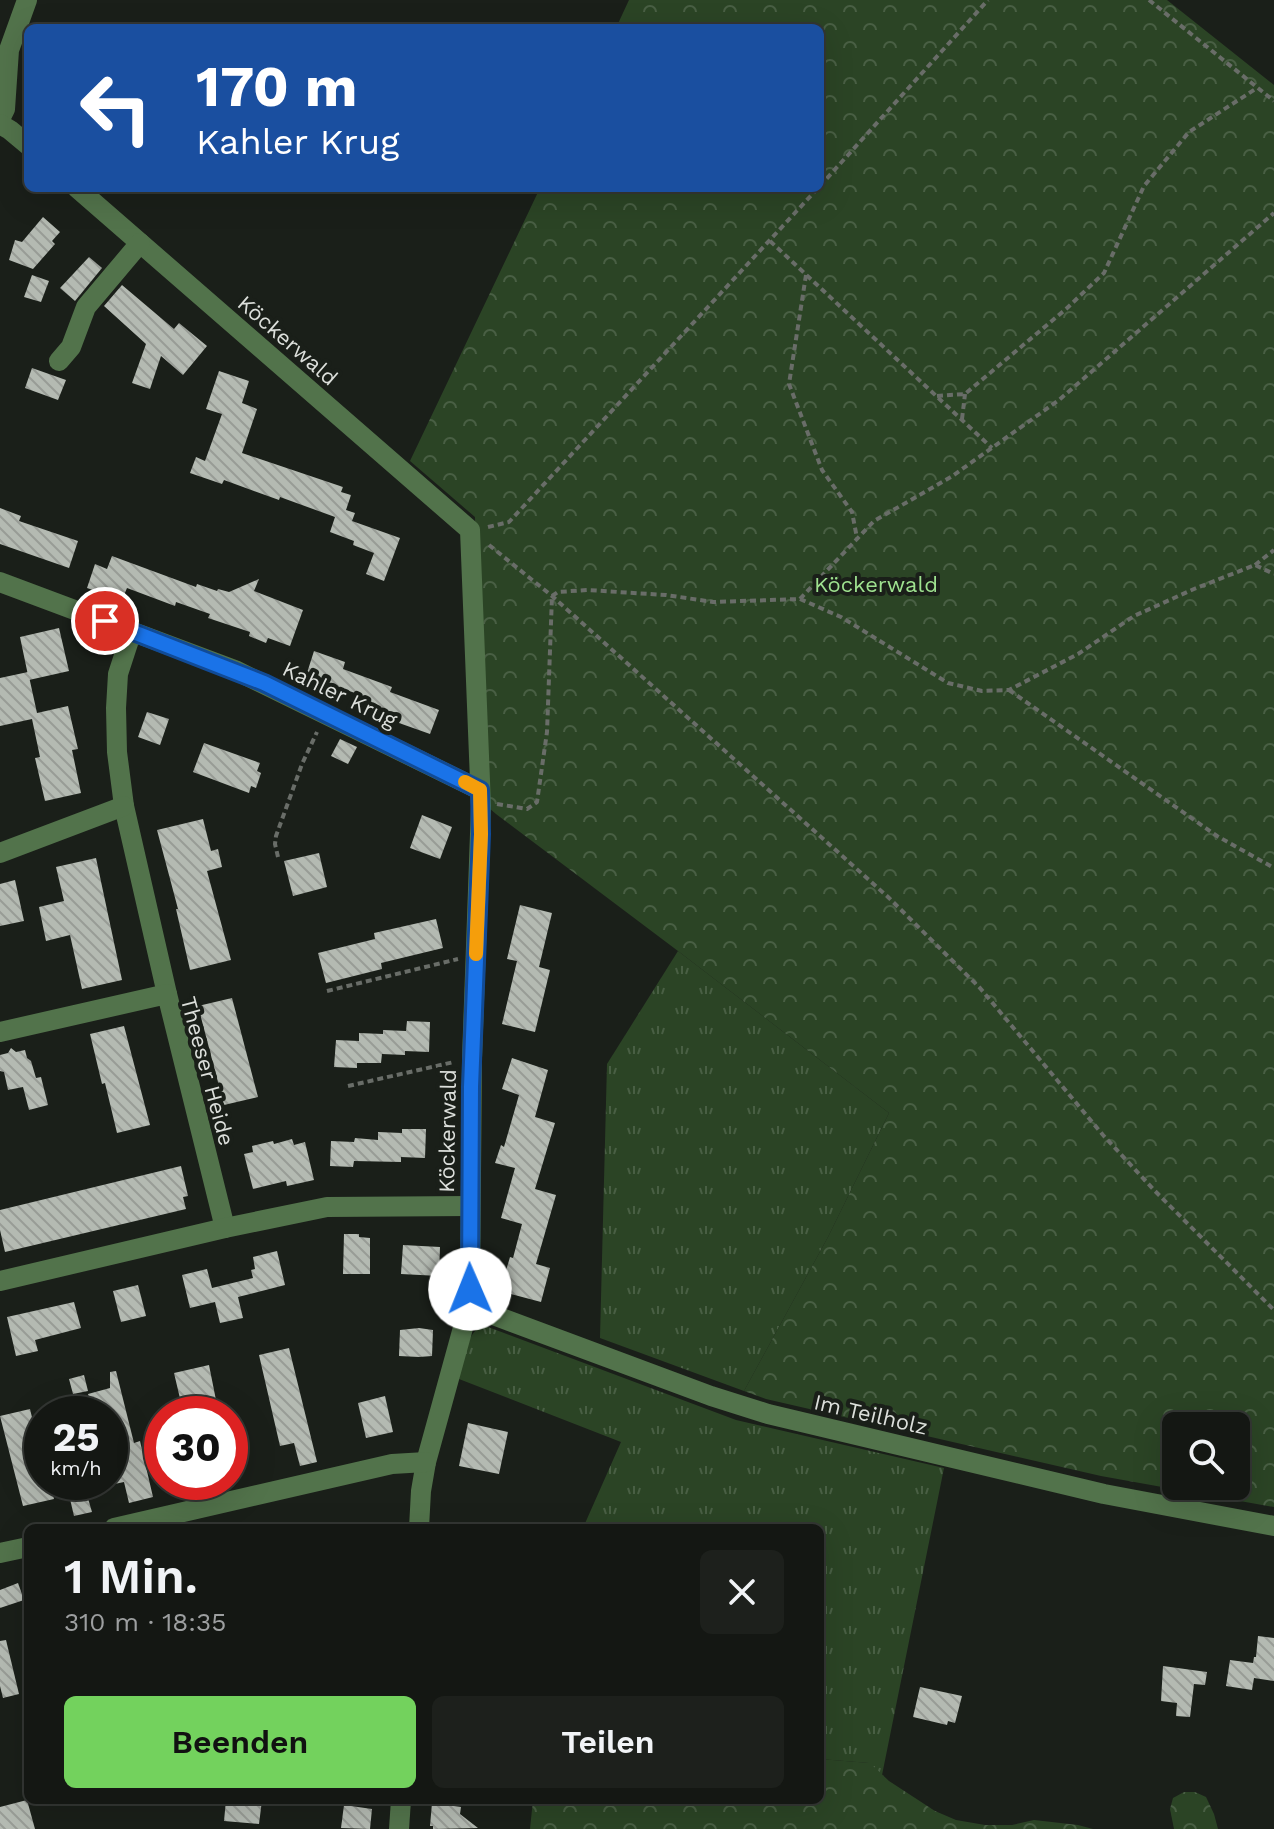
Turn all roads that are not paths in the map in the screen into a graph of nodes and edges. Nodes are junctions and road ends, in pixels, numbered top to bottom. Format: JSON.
{"nodes":[{"id":1,"x":27,"y":0,"type":"edge"},
{"id":2,"x":0,"y":122,"type":"edge"},
{"id":3,"x":24,"y":142,"type":"edge"},
{"id":4,"x":82,"y":192,"type":"edge"},
{"id":5,"x":140,"y":243,"type":"junction"},
{"id":6,"x":59,"y":361,"type":"dead end"},
{"id":7,"x":0,"y":582,"type":"edge"},
{"id":8,"x":132,"y":631,"type":"junction"},
{"id":9,"x":480,"y":795,"type":"junction"},
{"id":10,"x":124,"y":806,"type":"junction"},
{"id":11,"x":0,"y":853,"type":"edge"},
{"id":12,"x":167,"y":994,"type":"junction"},
{"id":13,"x":0,"y":1032,"type":"edge"},
{"id":14,"x":470,"y":1206,"type":"junction"},
{"id":15,"x":225,"y":1228,"type":"junction"},
{"id":16,"x":0,"y":1281,"type":"edge"},
{"id":17,"x":469,"y":1306,"type":"junction"},
{"id":18,"x":426,"y":1462,"type":"junction"},
{"id":19,"x":131,"y":1524,"type":"edge"},
{"id":20,"x":419,"y":1524,"type":"edge"},
{"id":21,"x":1274,"y":1526,"type":"edge"},
{"id":22,"x":24,"y":1548,"type":"edge"},
{"id":23,"x":0,"y":1553,"type":"edge"},
{"id":24,"x":401,"y":1804,"type":"edge"},
{"id":25,"x":399,"y":1829,"type":"edge"}],
"edges":[{"from":1,"to":2,"type":"street"},
{"from":2,"to":3,"type":"street"},
{"from":4,"to":5,"type":"street","name":"Köckerwald"},
{"from":5,"to":6,"type":"street"},
{"from":5,"to":9,"type":"street","name":"Köckerwald"},
{"from":7,"to":8,"type":"street","name":"Kahler Krug"},
{"from":8,"to":9,"type":"street","name":"Kahler Krug"},
{"from":8,"to":10,"type":"street"},
{"from":9,"to":14,"type":"street","name":"Köckerwald"},
{"from":10,"to":11,"type":"street"},
{"from":10,"to":12,"type":"street"},
{"from":12,"to":13,"type":"street","name":"Theeser Heide"},
{"from":12,"to":15,"type":"street","name":"Theeser Heide"},
{"from":14,"to":15,"type":"street"},
{"from":14,"to":17,"type":"street","name":"Köckerwald"},
{"from":15,"to":16,"type":"street"},
{"from":17,"to":18,"type":"street","name":"Köckerwald"},
{"from":17,"to":21,"type":"street","name":"Im Teilholz"},
{"from":18,"to":19,"type":"street"},
{"from":18,"to":20,"type":"street","name":"Köckerwald"},
{"from":22,"to":23,"type":"street"},
{"from":24,"to":25,"type":"street"}]}
